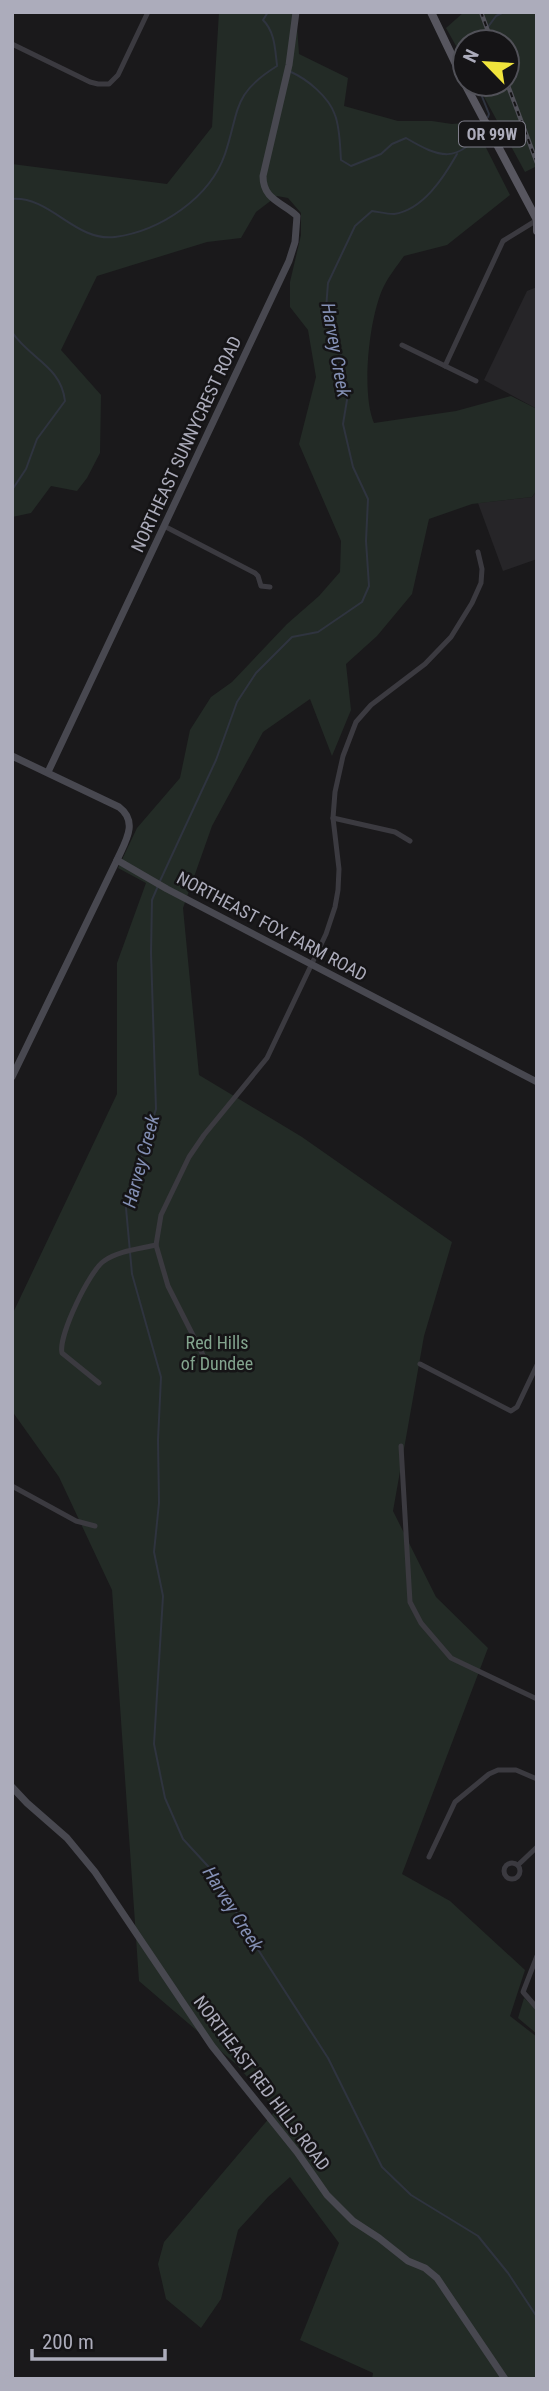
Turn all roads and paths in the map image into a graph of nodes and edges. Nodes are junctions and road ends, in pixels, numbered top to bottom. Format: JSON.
{"nodes":[{"id":1,"x":148,"y":12,"type":"edge"},
{"id":2,"x":296,"y":12,"type":"edge"},
{"id":3,"x":431,"y":12,"type":"edge"},
{"id":4,"x":12,"y":44,"type":"edge"},
{"id":5,"x":451,"y":55,"type":"edge"},
{"id":6,"x":472,"y":98,"type":"edge"},
{"id":7,"x":537,"y":220,"type":"edge"},
{"id":8,"x":537,"y":230,"type":"edge"},
{"id":9,"x":402,"y":345,"type":"dead end"},
{"id":10,"x":445,"y":366,"type":"junction"},
{"id":11,"x":477,"y":381,"type":"dead end"},
{"id":12,"x":164,"y":526,"type":"junction"},
{"id":13,"x":478,"y":552,"type":"dead end"},
{"id":14,"x":271,"y":587,"type":"dead end"},
{"id":15,"x":12,"y":756,"type":"edge"},
{"id":16,"x":48,"y":772,"type":"junction"},
{"id":17,"x":333,"y":818,"type":"junction"},
{"id":18,"x":410,"y":841,"type":"dead end"},
{"id":19,"x":117,"y":860,"type":"junction"},
{"id":20,"x":310,"y":964,"type":"junction"},
{"id":21,"x":12,"y":1077,"type":"edge"},
{"id":22,"x":537,"y":1082,"type":"edge"},
{"id":23,"x":156,"y":1245,"type":"junction"},
{"id":24,"x":206,"y":1361,"type":"dead end"},
{"id":25,"x":420,"y":1364,"type":"dead end"},
{"id":26,"x":537,"y":1365,"type":"edge"},
{"id":27,"x":99,"y":1383,"type":"dead end"},
{"id":28,"x":401,"y":1446,"type":"dead end"},
{"id":29,"x":12,"y":1486,"type":"edge"},
{"id":30,"x":95,"y":1526,"type":"dead end"},
{"id":31,"x":537,"y":1699,"type":"edge"},
{"id":32,"x":537,"y":1779,"type":"edge"},
{"id":33,"x":12,"y":1787,"type":"edge"},
{"id":34,"x":537,"y":1847,"type":"edge"},
{"id":35,"x":429,"y":1857,"type":"dead end"},
{"id":36,"x":518,"y":1865,"type":"dead end"},
{"id":37,"x":537,"y":1956,"type":"edge"},
{"id":38,"x":537,"y":2008,"type":"edge"},
{"id":39,"x":505,"y":2379,"type":"edge"}],
"edges":[{"from":1,"to":4,"type":"street"},
{"from":2,"to":12,"type":"street","name":"NORTHEAST SUNNYCREST ROAD"},
{"from":3,"to":5,"type":"main road","number":"OR 99W"},
{"from":6,"to":7,"type":"main road","number":"OR 99W"},
{"from":7,"to":8,"type":"main road","number":"OR 99W"},
{"from":7,"to":10,"type":"street"},
{"from":9,"to":10,"type":"street"},
{"from":10,"to":11,"type":"street"},
{"from":12,"to":14,"type":"street"},
{"from":12,"to":16,"type":"street","name":"NORTHEAST SUNNYCREST ROAD"},
{"from":13,"to":17,"type":"street"},
{"from":15,"to":16,"type":"street"},
{"from":16,"to":19,"type":"street"},
{"from":17,"to":18,"type":"street"},
{"from":17,"to":20,"type":"street"},
{"from":19,"to":20,"type":"street","name":"NORTHEAST FOX FARM ROAD"},
{"from":19,"to":21,"type":"street"},
{"from":20,"to":22,"type":"street","name":"NORTHEAST FOX FARM ROAD"},
{"from":20,"to":23,"type":"street"},
{"from":23,"to":24,"type":"street"},
{"from":23,"to":27,"type":"street"},
{"from":25,"to":26,"type":"street"},
{"from":28,"to":31,"type":"street"},
{"from":29,"to":30,"type":"street"},
{"from":32,"to":35,"type":"street"},
{"from":33,"to":39,"type":"street","name":"NORTHEAST RED HILLS ROAD"},
{"from":34,"to":36,"type":"street"},
{"from":37,"to":38,"type":"street"}]}
